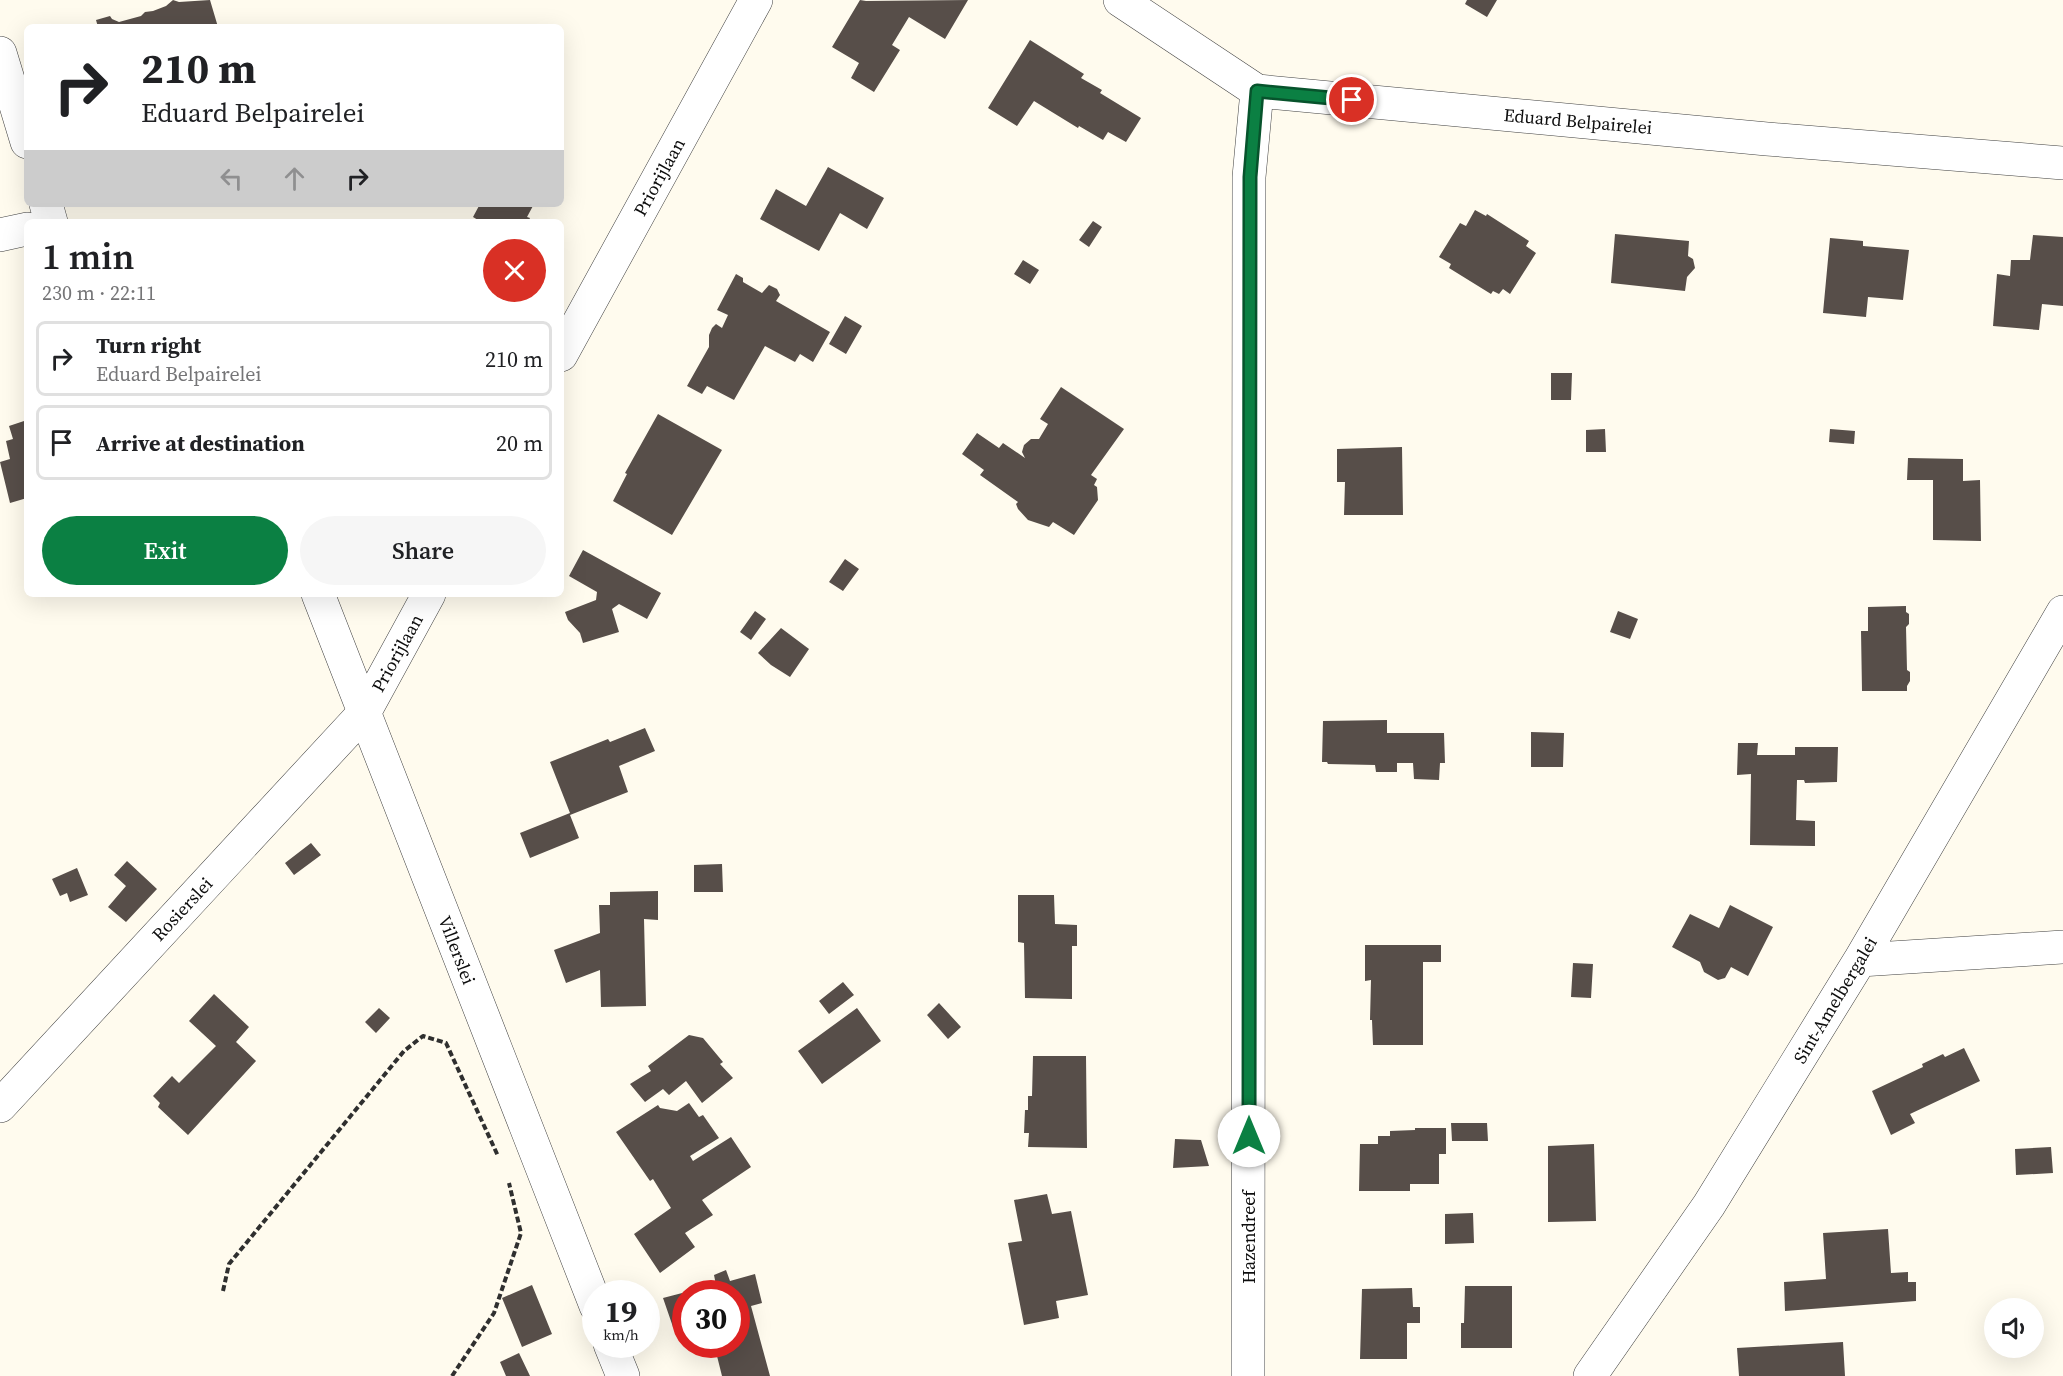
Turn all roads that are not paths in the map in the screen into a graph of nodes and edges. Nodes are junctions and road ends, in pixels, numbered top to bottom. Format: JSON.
{"nodes":[{"id":1,"x":756,"y":0,"type":"edge"},
{"id":2,"x":1120,"y":0,"type":"edge"},
{"id":3,"x":0,"y":53,"type":"edge"},
{"id":4,"x":1257,"y":91,"type":"junction"},
{"id":5,"x":24,"y":132,"type":"edge"},
{"id":6,"x":2063,"y":163,"type":"edge"},
{"id":7,"x":24,"y":230,"type":"edge"},
{"id":8,"x":0,"y":235,"type":"edge"},
{"id":9,"x":564,"y":350,"type":"edge"},
{"id":10,"x":319,"y":597,"type":"edge"},
{"id":11,"x":427,"y":597,"type":"edge"},
{"id":12,"x":2063,"y":612,"type":"edge"},
{"id":13,"x":364,"y":713,"type":"junction"},
{"id":14,"x":2063,"y":947,"type":"edge"},
{"id":15,"x":1860,"y":960,"type":"junction"},
{"id":16,"x":0,"y":1106,"type":"edge"},
{"id":17,"x":586,"y":1280,"type":"edge"},
{"id":18,"x":616,"y":1358,"type":"edge"},
{"id":19,"x":623,"y":1376,"type":"edge"},
{"id":20,"x":1248,"y":1376,"type":"edge"},
{"id":21,"x":1590,"y":1376,"type":"edge"}],
"edges":[{"from":1,"to":9,"type":"street","name":"Priorijlaan"},
{"from":2,"to":4,"type":"street","name":"Eduard Belpairelei"},
{"from":3,"to":5,"type":"street"},
{"from":4,"to":6,"type":"street","name":"Eduard Belpairelei"},
{"from":4,"to":20,"type":"street","name":"Hazendreef"},
{"from":7,"to":8,"type":"street"},
{"from":10,"to":13,"type":"street","name":"Villerslei"},
{"from":11,"to":13,"type":"street","name":"Priorijlaan"},
{"from":12,"to":15,"type":"street","name":"Sint-Amelbergalei"},
{"from":13,"to":16,"type":"street","name":"Rosierslei"},
{"from":13,"to":17,"type":"street","name":"Villerslei"},
{"from":14,"to":15,"type":"street"},
{"from":15,"to":21,"type":"street","name":"Sint-Amelbergalei"},
{"from":18,"to":19,"type":"street"}]}
